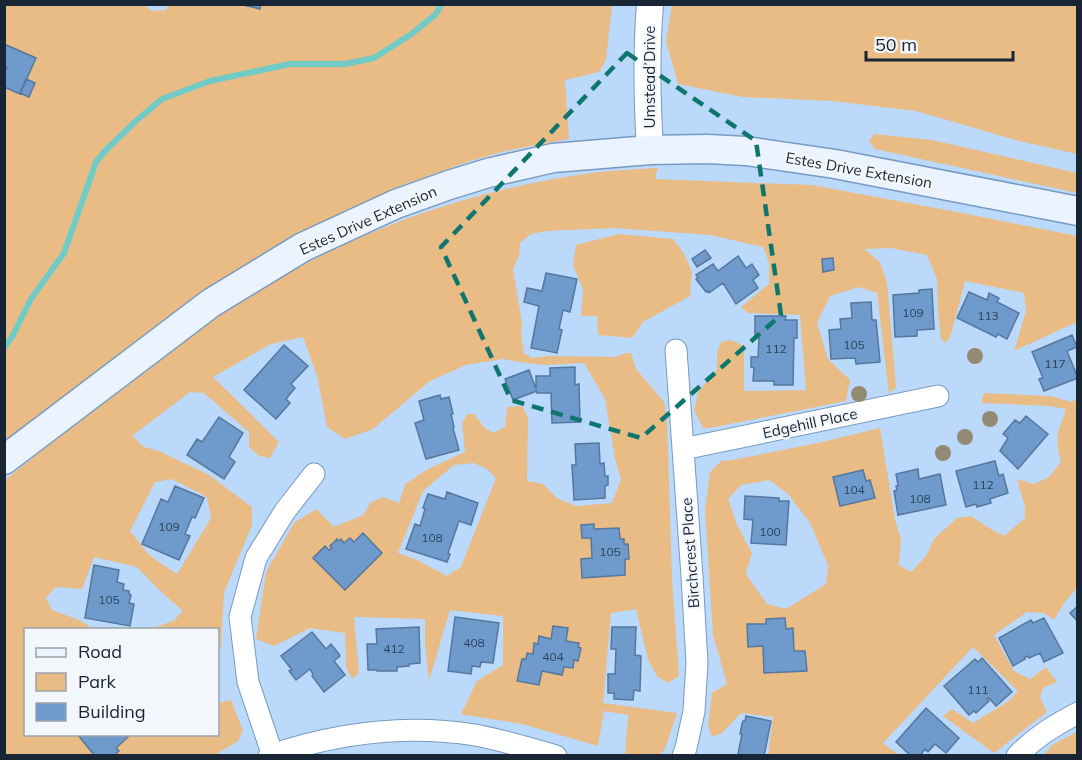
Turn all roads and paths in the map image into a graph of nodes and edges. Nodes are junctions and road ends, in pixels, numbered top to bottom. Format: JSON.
{"nodes":[{"id":1,"x":650,"y":4,"type":"edge"},
{"id":2,"x":650,"y":150,"type":"junction"},
{"id":3,"x":1077,"y":211,"type":"edge"},
{"id":4,"x":675,"y":350,"type":"dead end"},
{"id":5,"x":938,"y":396,"type":"dead end"},
{"id":6,"x":683,"y":449,"type":"junction"},
{"id":7,"x":4,"y":460,"type":"edge"},
{"id":8,"x":314,"y":474,"type":"dead end"},
{"id":9,"x":1077,"y":713,"type":"edge"},
{"id":10,"x":272,"y":755,"type":"edge"},
{"id":11,"x":556,"y":756,"type":"edge"},
{"id":12,"x":683,"y":756,"type":"edge"},
{"id":13,"x":1017,"y":756,"type":"edge"}],
"edges":[{"from":1,"to":2,"type":"street","name":"Umstead Drive"},
{"from":2,"to":3,"type":"main road","name":"Estes Drive Extension"},
{"from":2,"to":7,"type":"main road","name":"Estes Drive Extension"},
{"from":4,"to":6,"type":"street","name":"Birchcrest Place"},
{"from":5,"to":6,"type":"street","name":"Edgehill Place"},
{"from":6,"to":12,"type":"street","name":"Birchcrest Place"},
{"from":8,"to":10,"type":"street"},
{"from":9,"to":13,"type":"street"},
{"from":10,"to":11,"type":"street"}]}
